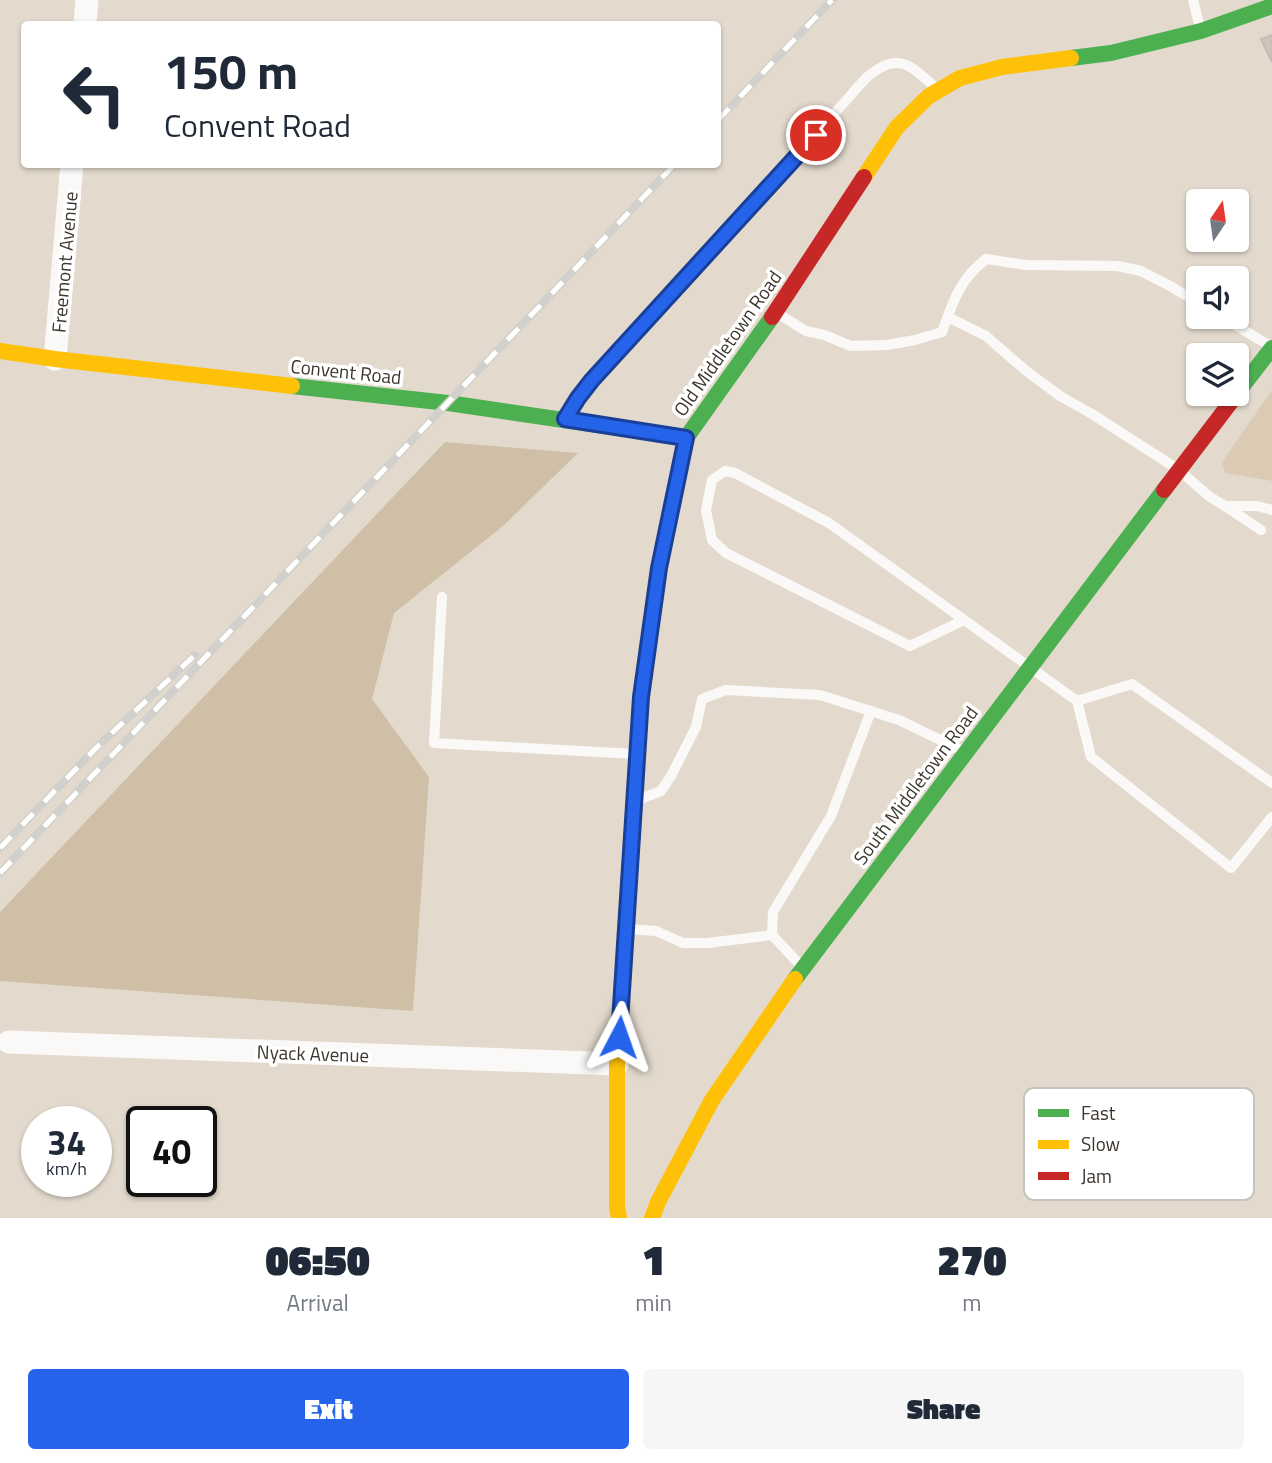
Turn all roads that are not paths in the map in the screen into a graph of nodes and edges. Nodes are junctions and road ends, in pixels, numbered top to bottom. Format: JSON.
{"nodes":[{"id":1,"x":87,"y":0,"type":"edge"},
{"id":2,"x":1193,"y":0,"type":"edge"},
{"id":3,"x":1272,"y":6,"type":"edge"},
{"id":4,"x":85,"y":21,"type":"edge"},
{"id":5,"x":1201,"y":31,"type":"junction"},
{"id":6,"x":938,"y":90,"type":"junction"},
{"id":7,"x":72,"y":168,"type":"edge"},
{"id":8,"x":1186,"y":295,"type":"edge"},
{"id":9,"x":776,"y":311,"type":"junction"},
{"id":10,"x":948,"y":317,"type":"junction"},
{"id":11,"x":1241,"y":329,"type":"edge"},
{"id":12,"x":1272,"y":348,"type":"edge"},
{"id":13,"x":0,"y":351,"type":"edge"},
{"id":14,"x":55,"y":359,"type":"junction"},
{"id":15,"x":1249,"y":378,"type":"edge"},
{"id":16,"x":1227,"y":406,"type":"edge"},
{"id":17,"x":565,"y":419,"type":"junction"},
{"id":18,"x":686,"y":438,"type":"junction"},
{"id":19,"x":1179,"y":470,"type":"junction"},
{"id":20,"x":1226,"y":506,"type":"junction"},
{"id":21,"x":1272,"y":510,"type":"edge"},
{"id":22,"x":1261,"y":530,"type":"dead end"},
{"id":23,"x":442,"y":597,"type":"dead end"},
{"id":24,"x":964,"y":620,"type":"junction"},
{"id":25,"x":1030,"y":667,"type":"junction"},
{"id":26,"x":1077,"y":701,"type":"junction"},
{"id":27,"x":871,"y":711,"type":"junction"},
{"id":28,"x":965,"y":752,"type":"junction"},
{"id":29,"x":637,"y":754,"type":"junction"},
{"id":30,"x":1272,"y":783,"type":"edge"},
{"id":31,"x":634,"y":801,"type":"junction"},
{"id":32,"x":1272,"y":817,"type":"edge"},
{"id":33,"x":626,"y":929,"type":"junction"},
{"id":34,"x":772,"y":935,"type":"junction"},
{"id":35,"x":803,"y":970,"type":"junction"},
{"id":36,"x":9,"y":1042,"type":"dead end"},
{"id":37,"x":617,"y":1064,"type":"junction"},
{"id":38,"x":619,"y":1218,"type":"edge"},
{"id":39,"x":652,"y":1218,"type":"edge"}],
"edges":[{"from":1,"to":4,"type":"street"},
{"from":2,"to":5,"type":"lane"},
{"from":3,"to":5,"type":"street","name":"Old Middletown Road"},
{"from":5,"to":6,"type":"street","name":"Old Middletown Road"},
{"from":6,"to":9,"type":"street","name":"Old Middletown Road"},
{"from":6,"to":17,"type":"lane"},
{"from":7,"to":14,"type":"street","name":"Freemont Avenue"},
{"from":8,"to":10,"type":"lane"},
{"from":9,"to":10,"type":"lane"},
{"from":9,"to":18,"type":"street","name":"Old Middletown Road"},
{"from":10,"to":19,"type":"lane"},
{"from":11,"to":12,"type":"lane"},
{"from":12,"to":15,"type":"street","name":"South Middletown Road"},
{"from":13,"to":14,"type":"street","name":"Convent Road"},
{"from":14,"to":17,"type":"street","name":"Convent Road"},
{"from":16,"to":19,"type":"street","name":"South Middletown Road"},
{"from":17,"to":18,"type":"street","name":"Convent Road"},
{"from":18,"to":29,"type":"street","name":"Old Middletown Road"},
{"from":19,"to":20,"type":"lane"},
{"from":19,"to":25,"type":"street","name":"South Middletown Road"},
{"from":20,"to":21,"type":"lane"},
{"from":20,"to":22,"type":"lane"},
{"from":23,"to":29,"type":"lane"},
{"from":24,"to":24,"type":"lane"},
{"from":24,"to":25,"type":"lane"},
{"from":25,"to":26,"type":"lane"},
{"from":25,"to":28,"type":"street","name":"South Middletown Road"},
{"from":26,"to":30,"type":"lane"},
{"from":26,"to":32,"type":"lane"},
{"from":27,"to":28,"type":"lane"},
{"from":27,"to":31,"type":"lane"},
{"from":27,"to":34,"type":"lane"},
{"from":28,"to":35,"type":"street","name":"South Middletown Road"},
{"from":29,"to":31,"type":"street","name":"Old Middletown Road"},
{"from":31,"to":33,"type":"street","name":"Old Middletown Road"},
{"from":33,"to":34,"type":"lane"},
{"from":33,"to":37,"type":"street","name":"Old Middletown Road"},
{"from":34,"to":35,"type":"lane"},
{"from":35,"to":39,"type":"street","name":"South Middletown Road"},
{"from":36,"to":37,"type":"street","name":"Nyack Avenue"},
{"from":37,"to":38,"type":"street","name":"Old Middletown Road"}]}
